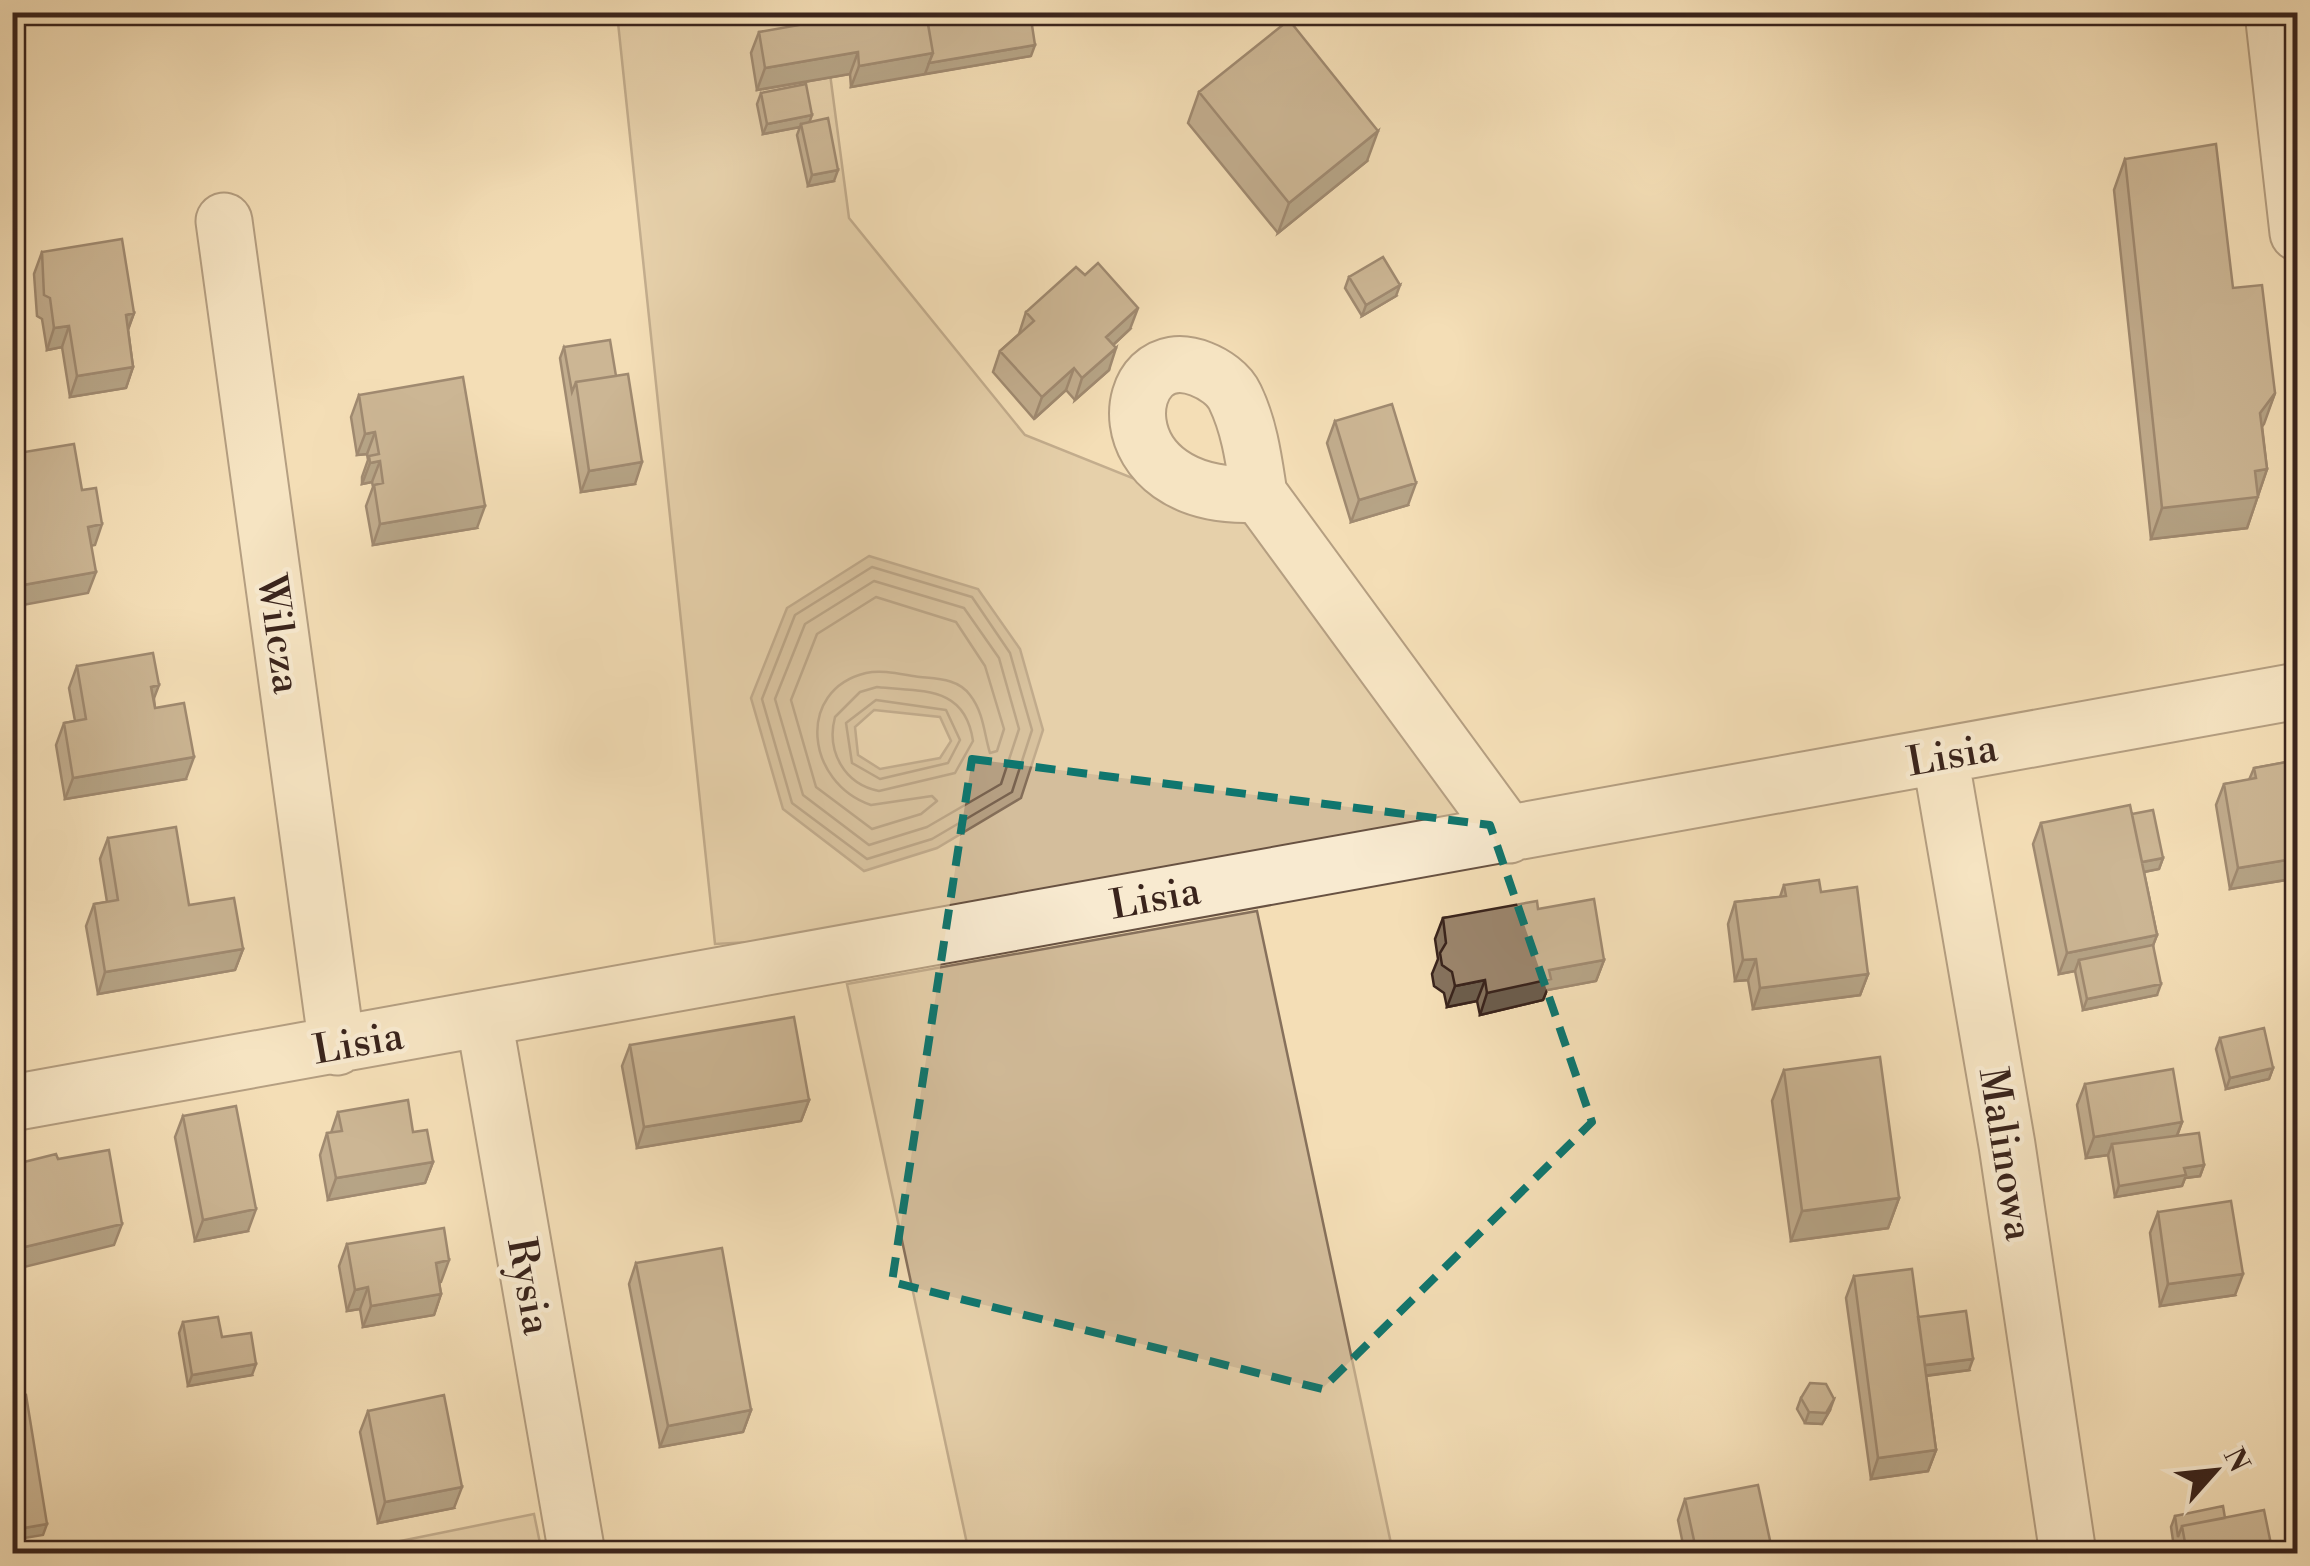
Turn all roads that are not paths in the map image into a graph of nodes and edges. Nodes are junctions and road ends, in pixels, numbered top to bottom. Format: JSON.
{"nodes":[{"id":1,"x":2273,"y":12,"type":"edge"},
{"id":2,"x":224,"y":221,"type":"dead end"},
{"id":3,"x":2298,"y":233,"type":"edge"},
{"id":4,"x":1259,"y":494,"type":"dead end"},
{"id":5,"x":2298,"y":691,"type":"edge"},
{"id":6,"x":1940,"y":756,"type":"junction"},
{"id":7,"x":1509,"y":835,"type":"junction"},
{"id":8,"x":484,"y":1019,"type":"junction"},
{"id":9,"x":337,"y":1047,"type":"junction"},
{"id":10,"x":12,"y":1104,"type":"edge"},
{"id":11,"x":577,"y":1554,"type":"edge"},
{"id":12,"x":2068,"y":1554,"type":"edge"}],
"edges":[{"from":1,"to":3,"type":"street"},
{"from":2,"to":9,"type":"street","name":"Wilcza"},
{"from":4,"to":7,"type":"street"},
{"from":5,"to":6,"type":"street","name":"Lisia"},
{"from":6,"to":7,"type":"street","name":"Lisia"},
{"from":6,"to":12,"type":"street","name":"Malinowa"},
{"from":7,"to":8,"type":"street","name":"Lisia"},
{"from":8,"to":9,"type":"street","name":"Lisia"},
{"from":8,"to":11,"type":"street","name":"Rysia"},
{"from":9,"to":10,"type":"street","name":"Lisia"}]}
